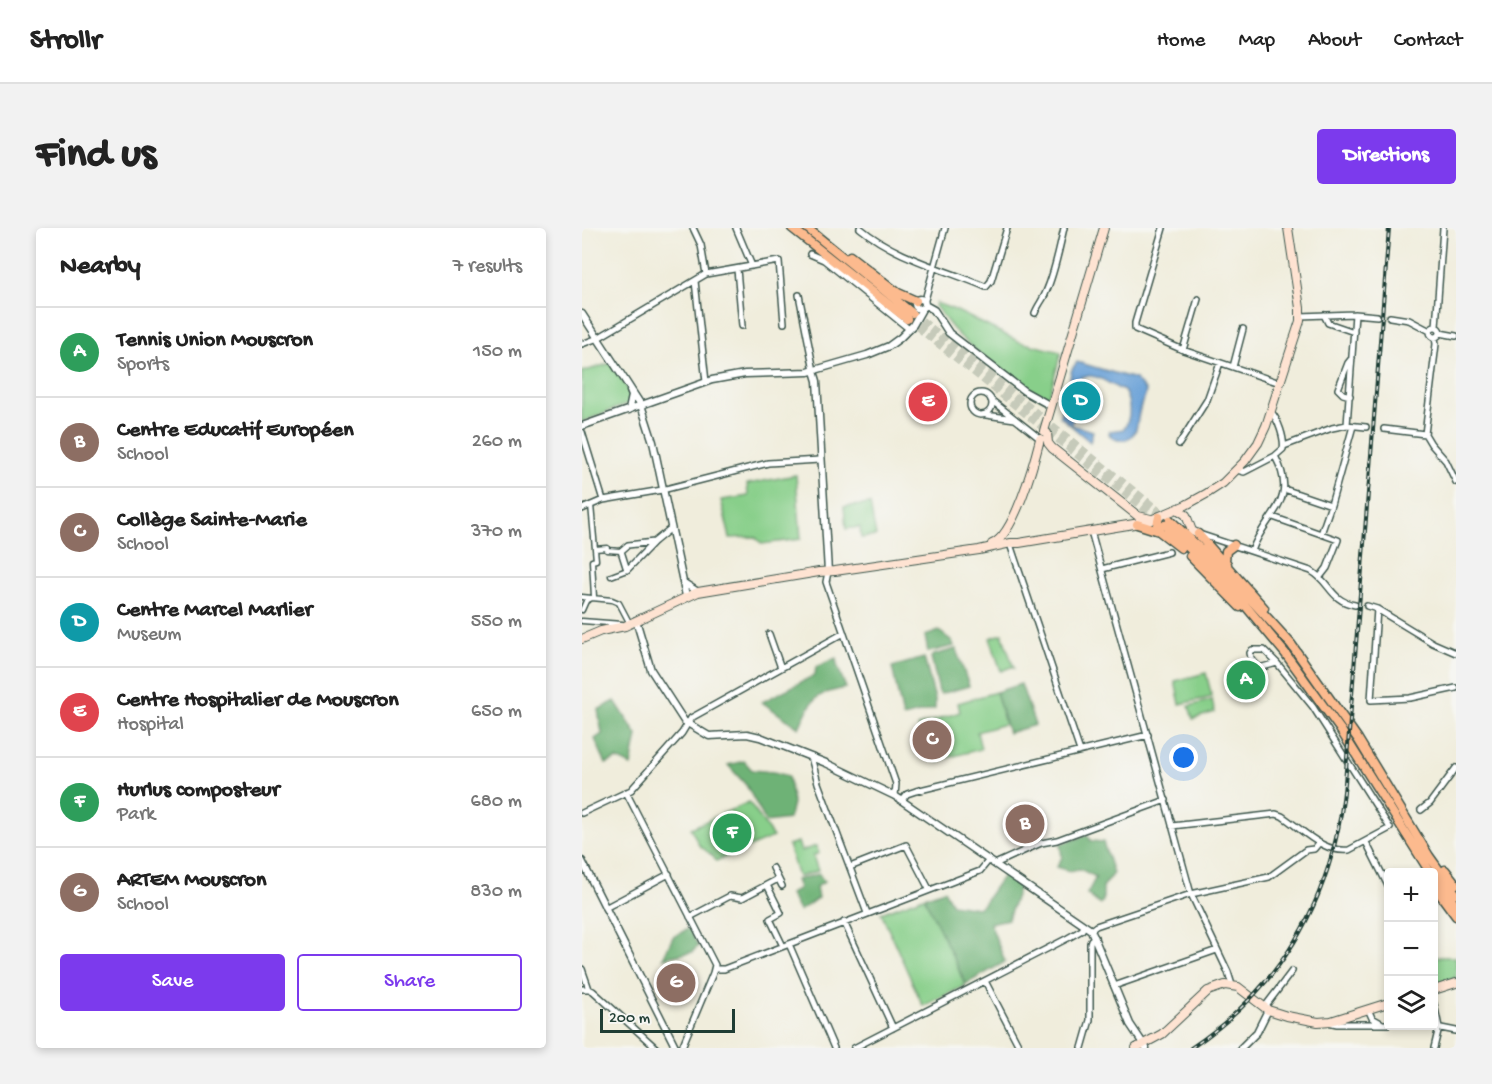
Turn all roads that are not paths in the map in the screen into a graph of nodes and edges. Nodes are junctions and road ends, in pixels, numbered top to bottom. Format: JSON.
{"nodes":[{"id":1,"x":693,"y":228,"type":"edge"},
{"id":2,"x":736,"y":228,"type":"edge"},
{"id":3,"x":792,"y":228,"type":"edge"},
{"id":4,"x":807,"y":228,"type":"edge"},
{"id":5,"x":812,"y":228,"type":"edge"},
{"id":6,"x":860,"y":228,"type":"edge"},
{"id":7,"x":945,"y":228,"type":"edge"},
{"id":8,"x":1007,"y":228,"type":"edge"},
{"id":9,"x":1064,"y":228,"type":"edge"},
{"id":10,"x":1104,"y":228,"type":"edge"},
{"id":11,"x":1163,"y":228,"type":"edge"},
{"id":12,"x":1288,"y":228,"type":"edge"},
{"id":13,"x":1443,"y":228,"type":"edge"},
{"id":14,"x":810,"y":254,"type":"dead end"},
{"id":15,"x":752,"y":266,"type":"junction"},
{"id":16,"x":934,"y":266,"type":"junction"},
{"id":17,"x":737,"y":268,"type":"junction"},
{"id":18,"x":706,"y":274,"type":"junction"},
{"id":19,"x":694,"y":281,"type":"junction"},
{"id":20,"x":799,"y":295,"type":"dead end"},
{"id":21,"x":1198,"y":299,"type":"dead end"},
{"id":22,"x":919,"y":306,"type":"junction"},
{"id":23,"x":1300,"y":312,"type":"junction"},
{"id":24,"x":1035,"y":313,"type":"dead end"},
{"id":25,"x":582,"y":314,"type":"edge"},
{"id":26,"x":1355,"y":314,"type":"junction"},
{"id":27,"x":1324,"y":315,"type":"junction"},
{"id":28,"x":1377,"y":316,"type":"tunnel mouth"},
{"id":29,"x":1390,"y":317,"type":"tunnel mouth"},
{"id":30,"x":784,"y":323,"type":"dead end"},
{"id":31,"x":742,"y":326,"type":"dead end"},
{"id":32,"x":1436,"y":327,"type":"junction"},
{"id":33,"x":909,"y":329,"type":"junction"},
{"id":34,"x":1243,"y":329,"type":"dead end"},
{"id":35,"x":1430,"y":331,"type":"junction"},
{"id":36,"x":1354,"y":332,"type":"junction"},
{"id":37,"x":1437,"y":335,"type":"junction"},
{"id":38,"x":1456,"y":336,"type":"edge"},
{"id":39,"x":598,"y":338,"type":"junction"},
{"id":40,"x":582,"y":344,"type":"edge"},
{"id":41,"x":1183,"y":350,"type":"junction"},
{"id":42,"x":1352,"y":358,"type":"junction"},
{"id":43,"x":1220,"y":363,"type":"junction"},
{"id":44,"x":1233,"y":367,"type":"junction"},
{"id":45,"x":813,"y":371,"type":"junction"},
{"id":46,"x":625,"y":379,"type":"junction"},
{"id":47,"x":706,"y":382,"type":"junction"},
{"id":48,"x":1280,"y":383,"type":"junction"},
{"id":49,"x":1350,"y":396,"type":"junction"},
{"id":50,"x":992,"y":400,"type":"junction"},
{"id":51,"x":641,"y":405,"type":"junction"},
{"id":52,"x":1051,"y":406,"type":"junction"},
{"id":53,"x":630,"y":410,"type":"junction"},
{"id":54,"x":1271,"y":412,"type":"junction"},
{"id":55,"x":985,"y":414,"type":"junction"},
{"id":56,"x":1009,"y":416,"type":"junction"},
{"id":57,"x":582,"y":426,"type":"edge"},
{"id":58,"x":1350,"y":426,"type":"junction"},
{"id":59,"x":1366,"y":428,"type":"dead end"},
{"id":60,"x":1384,"y":429,"type":"dead end"},
{"id":61,"x":582,"y":432,"type":"edge"},
{"id":62,"x":1425,"y":434,"type":"junction"},
{"id":63,"x":1041,"y":435,"type":"junction"},
{"id":64,"x":1179,"y":444,"type":"dead end"},
{"id":65,"x":1284,"y":446,"type":"junction"},
{"id":66,"x":1052,"y":448,"type":"junction"},
{"id":67,"x":1036,"y":456,"type":"junction"},
{"id":68,"x":1275,"y":456,"type":"junction"},
{"id":69,"x":820,"y":460,"type":"junction"},
{"id":70,"x":1237,"y":470,"type":"junction"},
{"id":71,"x":1456,"y":482,"type":"edge"},
{"id":72,"x":1284,"y":489,"type":"junction"},
{"id":73,"x":662,"y":490,"type":"junction"},
{"id":74,"x":603,"y":500,"type":"junction"},
{"id":75,"x":591,"y":505,"type":"junction"},
{"id":76,"x":1186,"y":505,"type":"junction"},
{"id":77,"x":1331,"y":505,"type":"junction"},
{"id":78,"x":582,"y":509,"type":"edge"},
{"id":79,"x":1177,"y":509,"type":"junction"},
{"id":80,"x":1130,"y":510,"type":"junction"},
{"id":81,"x":1273,"y":517,"type":"junction"},
{"id":82,"x":1155,"y":518,"type":"junction"},
{"id":83,"x":1137,"y":524,"type":"junction"},
{"id":84,"x":1165,"y":525,"type":"junction"},
{"id":85,"x":1120,"y":526,"type":"junction"},
{"id":86,"x":670,"y":529,"type":"junction"},
{"id":87,"x":1090,"y":531,"type":"junction"},
{"id":88,"x":1198,"y":534,"type":"junction"},
{"id":89,"x":1320,"y":534,"type":"junction"},
{"id":90,"x":1007,"y":541,"type":"junction"},
{"id":91,"x":654,"y":542,"type":"junction"},
{"id":92,"x":1234,"y":545,"type":"junction"},
{"id":93,"x":595,"y":549,"type":"junction"},
{"id":94,"x":621,"y":551,"type":"junction"},
{"id":95,"x":1252,"y":551,"type":"junction"},
{"id":96,"x":1169,"y":552,"type":"dead end"},
{"id":97,"x":1102,"y":569,"type":"junction"},
{"id":98,"x":1231,"y":569,"type":"junction"},
{"id":99,"x":625,"y":571,"type":"junction"},
{"id":100,"x":828,"y":572,"type":"junction"},
{"id":101,"x":611,"y":576,"type":"dead end"},
{"id":102,"x":1320,"y":578,"type":"junction"},
{"id":103,"x":684,"y":583,"type":"junction"},
{"id":104,"x":692,"y":594,"type":"junction"},
{"id":105,"x":582,"y":597,"type":"edge"},
{"id":106,"x":591,"y":600,"type":"junction"},
{"id":107,"x":1355,"y":605,"type":"tunnel mouth"},
{"id":108,"x":1367,"y":606,"type":"tunnel mouth"},
{"id":109,"x":1377,"y":609,"type":"junction"},
{"id":110,"x":582,"y":610,"type":"edge"},
{"id":111,"x":582,"y":621,"type":"edge"},
{"id":112,"x":630,"y":623,"type":"junction"},
{"id":113,"x":843,"y":633,"type":"junction"},
{"id":114,"x":769,"y":634,"type":"dead end"},
{"id":115,"x":582,"y":639,"type":"edge"},
{"id":116,"x":1291,"y":644,"type":"junction"},
{"id":117,"x":1456,"y":654,"type":"edge"},
{"id":118,"x":1277,"y":663,"type":"junction"},
{"id":119,"x":782,"y":668,"type":"junction"},
{"id":120,"x":1456,"y":688,"type":"edge"},
{"id":121,"x":699,"y":714,"type":"junction"},
{"id":122,"x":687,"y":723,"type":"junction"},
{"id":123,"x":694,"y":727,"type":"junction"},
{"id":124,"x":700,"y":732,"type":"junction"},
{"id":125,"x":682,"y":733,"type":"junction"},
{"id":126,"x":1148,"y":735,"type":"junction"},
{"id":127,"x":1080,"y":751,"type":"junction"},
{"id":128,"x":811,"y":757,"type":"junction"},
{"id":129,"x":1456,"y":768,"type":"edge"},
{"id":130,"x":626,"y":792,"type":"junction"},
{"id":131,"x":895,"y":796,"type":"junction"},
{"id":132,"x":902,"y":800,"type":"junction"},
{"id":133,"x":1166,"y":800,"type":"junction"},
{"id":134,"x":1421,"y":810,"type":"dead end"},
{"id":135,"x":582,"y":813,"type":"edge"},
{"id":136,"x":1172,"y":826,"type":"junction"},
{"id":137,"x":1309,"y":836,"type":"junction"},
{"id":138,"x":1366,"y":842,"type":"junction"},
{"id":139,"x":1409,"y":842,"type":"junction"},
{"id":140,"x":1319,"y":843,"type":"junction"},
{"id":141,"x":1306,"y":850,"type":"junction"},
{"id":142,"x":1429,"y":856,"type":"junction"},
{"id":143,"x":582,"y":861,"type":"edge"},
{"id":144,"x":992,"y":862,"type":"junction"},
{"id":145,"x":850,"y":867,"type":"junction"},
{"id":146,"x":773,"y":868,"type":"dead end"},
{"id":147,"x":1422,"y":868,"type":"edge"},
{"id":148,"x":1427,"y":868,"type":"edge"},
{"id":149,"x":669,"y":874,"type":"junction"},
{"id":150,"x":1384,"y":876,"type":"edge"},
{"id":151,"x":778,"y":879,"type":"junction"},
{"id":152,"x":1438,"y":882,"type":"edge"},
{"id":153,"x":1456,"y":884,"type":"edge"},
{"id":154,"x":767,"y":885,"type":"junction"},
{"id":155,"x":782,"y":886,"type":"dead end"},
{"id":156,"x":928,"y":889,"type":"junction"},
{"id":157,"x":1438,"y":891,"type":"edge"},
{"id":158,"x":1191,"y":894,"type":"junction"},
{"id":159,"x":1456,"y":894,"type":"edge"},
{"id":160,"x":1456,"y":906,"type":"edge"},
{"id":161,"x":606,"y":908,"type":"junction"},
{"id":162,"x":867,"y":913,"type":"junction"},
{"id":163,"x":1456,"y":916,"type":"edge"},
{"id":164,"x":690,"y":917,"type":"junction"},
{"id":165,"x":844,"y":922,"type":"junction"},
{"id":166,"x":1084,"y":926,"type":"junction"},
{"id":167,"x":1091,"y":930,"type":"junction"},
{"id":168,"x":1095,"y":937,"type":"junction"},
{"id":169,"x":786,"y":945,"type":"junction"},
{"id":170,"x":1217,"y":950,"type":"junction"},
{"id":171,"x":582,"y":969,"type":"edge"},
{"id":172,"x":714,"y":969,"type":"junction"},
{"id":173,"x":1292,"y":971,"type":"dead end"},
{"id":174,"x":985,"y":981,"type":"junction"},
{"id":175,"x":1456,"y":983,"type":"edge"},
{"id":176,"x":1232,"y":985,"type":"junction"},
{"id":177,"x":1114,"y":986,"type":"junction"},
{"id":178,"x":582,"y":989,"type":"edge"},
{"id":179,"x":589,"y":989,"type":"junction"},
{"id":180,"x":1438,"y":989,"type":"edge"},
{"id":181,"x":1384,"y":1004,"type":"edge"},
{"id":182,"x":1266,"y":1009,"type":"junction"},
{"id":183,"x":1368,"y":1009,"type":"junction"},
{"id":184,"x":1327,"y":1022,"type":"junction"},
{"id":185,"x":1438,"y":1022,"type":"edge"},
{"id":186,"x":1384,"y":1024,"type":"edge"},
{"id":187,"x":1384,"y":1024,"type":"edge"},
{"id":188,"x":1439,"y":1027,"type":"junction"},
{"id":189,"x":893,"y":1028,"type":"junction"},
{"id":190,"x":1456,"y":1030,"type":"edge"},
{"id":191,"x":1142,"y":1047,"type":"edge"},
{"id":192,"x":656,"y":1048,"type":"edge"},
{"id":193,"x":677,"y":1048,"type":"edge"},
{"id":194,"x":683,"y":1048,"type":"edge"},
{"id":195,"x":834,"y":1048,"type":"edge"},
{"id":196,"x":854,"y":1048,"type":"edge"},
{"id":197,"x":1020,"y":1048,"type":"edge"},
{"id":198,"x":1082,"y":1048,"type":"edge"},
{"id":199,"x":1241,"y":1048,"type":"edge"},
{"id":200,"x":1434,"y":1048,"type":"edge"}],
"edges":[{"from":1,"to":18,"type":"street"},
{"from":2,"to":15,"type":"street"},
{"from":3,"to":22,"type":"highway"},
{"from":4,"to":22,"type":"highway"},
{"from":5,"to":22,"type":"highway"},
{"from":6,"to":16,"type":"street"},
{"from":7,"to":16,"type":"street"},
{"from":8,"to":16,"type":"street"},
{"from":9,"to":24,"type":"street"},
{"from":10,"to":52,"type":"main road"},
{"from":11,"to":41,"type":"street"},
{"from":12,"to":23,"type":"main road"},
{"from":13,"to":32,"type":"street"},
{"from":14,"to":33,"type":"street"},
{"from":15,"to":17,"type":"street"},
{"from":15,"to":30,"type":"street"},
{"from":16,"to":22,"type":"street"},
{"from":17,"to":18,"type":"street"},
{"from":17,"to":31,"type":"street"},
{"from":18,"to":19,"type":"street"},
{"from":19,"to":39,"type":"street"},
{"from":19,"to":47,"type":"street"},
{"from":20,"to":45,"type":"street"},
{"from":21,"to":41,"type":"street"},
{"from":22,"to":33,"type":"street"},
{"from":22,"to":52,"type":"street"},
{"from":23,"to":27,"type":"street"},
{"from":23,"to":48,"type":"main road"},
{"from":25,"to":39,"type":"street"},
{"from":26,"to":27,"type":"street"},
{"from":26,"to":28,"type":"street"},
{"from":26,"to":36,"type":"street"},
{"from":27,"to":36,"type":"street"},
{"from":29,"to":35,"type":"street"},
{"from":32,"to":35,"type":"street"},
{"from":32,"to":37,"type":"street"},
{"from":33,"to":45,"type":"street"},
{"from":34,"to":44,"type":"street"},
{"from":35,"to":37,"type":"street"},
{"from":36,"to":42,"type":"street"},
{"from":37,"to":38,"type":"street"},
{"from":37,"to":62,"type":"street"},
{"from":39,"to":40,"type":"street"},
{"from":39,"to":46,"type":"street"},
{"from":41,"to":43,"type":"street"},
{"from":42,"to":49,"type":"street"},
{"from":42,"to":49,"type":"street"},
{"from":43,"to":44,"type":"street"},
{"from":43,"to":64,"type":"street"},
{"from":44,"to":48,"type":"street"},
{"from":45,"to":47,"type":"street"},
{"from":45,"to":69,"type":"street"},
{"from":46,"to":51,"type":"street"},
{"from":46,"to":53,"type":"street"},
{"from":47,"to":51,"type":"street"},
{"from":48,"to":54,"type":"main road"},
{"from":49,"to":58,"type":"street"},
{"from":50,"to":55,"type":"street"},
{"from":50,"to":55,"type":"street"},
{"from":50,"to":56,"type":"street"},
{"from":51,"to":53,"type":"street"},
{"from":51,"to":73,"type":"street"},
{"from":52,"to":63,"type":"main road"},
{"from":53,"to":57,"type":"street"},
{"from":54,"to":65,"type":"street"},
{"from":54,"to":70,"type":"main road"},
{"from":55,"to":56,"type":"street"},
{"from":56,"to":63,"type":"street"},
{"from":58,"to":59,"type":"street"},
{"from":58,"to":65,"type":"street"},
{"from":58,"to":77,"type":"street"},
{"from":60,"to":62,"type":"street"},
{"from":61,"to":74,"type":"street"},
{"from":62,"to":71,"type":"street"},
{"from":63,"to":66,"type":"main road"},
{"from":63,"to":67,"type":"main road"},
{"from":65,"to":68,"type":"street"},
{"from":66,"to":67,"type":"main road"},
{"from":66,"to":80,"type":"main road"},
{"from":67,"to":90,"type":"main road"},
{"from":68,"to":70,"type":"street"},
{"from":68,"to":72,"type":"street"},
{"from":69,"to":73,"type":"street"},
{"from":69,"to":100,"type":"street"},
{"from":70,"to":76,"type":"main road"},
{"from":72,"to":77,"type":"street"},
{"from":72,"to":81,"type":"street"},
{"from":73,"to":74,"type":"street"},
{"from":73,"to":86,"type":"street"},
{"from":74,"to":75,"type":"street"},
{"from":75,"to":78,"type":"street"},
{"from":75,"to":93,"type":"street"},
{"from":76,"to":79,"type":"main road"},
{"from":76,"to":88,"type":"main road"},
{"from":77,"to":89,"type":"street"},
{"from":79,"to":82,"type":"main road"},
{"from":79,"to":88,"type":"main road"},
{"from":80,"to":82,"type":"main road"},
{"from":80,"to":85,"type":"main road"},
{"from":81,"to":89,"type":"street"},
{"from":81,"to":95,"type":"street"},
{"from":82,"to":83,"type":"main road"},
{"from":82,"to":84,"type":"highway"},
{"from":83,"to":84,"type":"highway"},
{"from":83,"to":85,"type":"main road"},
{"from":84,"to":116,"type":"highway"},
{"from":84,"to":139,"type":"highway"},
{"from":85,"to":87,"type":"main road"},
{"from":86,"to":91,"type":"street"},
{"from":86,"to":103,"type":"street"},
{"from":87,"to":90,"type":"main road"},
{"from":87,"to":97,"type":"street"},
{"from":88,"to":92,"type":"street"},
{"from":88,"to":98,"type":"highway"},
{"from":89,"to":102,"type":"street"},
{"from":90,"to":100,"type":"main road"},
{"from":90,"to":127,"type":"street"},
{"from":91,"to":94,"type":"street"},
{"from":91,"to":99,"type":"street"},
{"from":92,"to":95,"type":"street"},
{"from":92,"to":98,"type":"highway"},
{"from":93,"to":94,"type":"street"},
{"from":93,"to":106,"type":"street"},
{"from":94,"to":99,"type":"street"},
{"from":95,"to":102,"type":"street"},
{"from":96,"to":97,"type":"street"},
{"from":97,"to":126,"type":"street"},
{"from":98,"to":116,"type":"highway"},
{"from":99,"to":101,"type":"street"},
{"from":100,"to":104,"type":"main road"},
{"from":100,"to":113,"type":"street"},
{"from":102,"to":107,"type":"street"},
{"from":103,"to":104,"type":"street"},
{"from":103,"to":104,"type":"street"},
{"from":104,"to":112,"type":"main road"},
{"from":105,"to":106,"type":"street"},
{"from":106,"to":110,"type":"street"},
{"from":106,"to":112,"type":"street"},
{"from":108,"to":109,"type":"street"},
{"from":109,"to":117,"type":"street"},
{"from":109,"to":120,"type":"street"},
{"from":111,"to":112,"type":"street"},
{"from":112,"to":115,"type":"main road"},
{"from":112,"to":122,"type":"street"},
{"from":113,"to":119,"type":"street"},
{"from":113,"to":131,"type":"street"},
{"from":114,"to":119,"type":"street"},
{"from":116,"to":142,"type":"highway"},
{"from":118,"to":118,"type":"street"},
{"from":118,"to":138,"type":"street"},
{"from":119,"to":121,"type":"street"},
{"from":121,"to":122,"type":"street"},
{"from":121,"to":123,"type":"street"},
{"from":122,"to":123,"type":"street"},
{"from":122,"to":125,"type":"street"},
{"from":123,"to":124,"type":"street"},
{"from":124,"to":125,"type":"street"},
{"from":124,"to":128,"type":"street"},
{"from":125,"to":130,"type":"street"},
{"from":126,"to":127,"type":"street"},
{"from":126,"to":133,"type":"street"},
{"from":127,"to":132,"type":"street"},
{"from":128,"to":131,"type":"street"},
{"from":128,"to":145,"type":"street"},
{"from":129,"to":134,"type":"street"},
{"from":130,"to":135,"type":"street"},
{"from":130,"to":149,"type":"street"},
{"from":131,"to":132,"type":"street"},
{"from":132,"to":144,"type":"street"},
{"from":133,"to":136,"type":"street"},
{"from":133,"to":144,"type":"street"},
{"from":136,"to":137,"type":"street"},
{"from":136,"to":158,"type":"street"},
{"from":137,"to":140,"type":"street"},
{"from":137,"to":141,"type":"street"},
{"from":138,"to":140,"type":"street"},
{"from":138,"to":150,"type":"street"},
{"from":139,"to":147,"type":"highway"},
{"from":139,"to":148,"type":"highway"},
{"from":140,"to":141,"type":"street"},
{"from":141,"to":158,"type":"street"},
{"from":142,"to":153,"type":"highway"},
{"from":142,"to":159,"type":"highway"},
{"from":143,"to":161,"type":"street"},
{"from":144,"to":156,"type":"street"},
{"from":144,"to":166,"type":"street"},
{"from":145,"to":156,"type":"street"},
{"from":145,"to":162,"type":"street"},
{"from":146,"to":151,"type":"street"},
{"from":149,"to":161,"type":"street"},
{"from":149,"to":164,"type":"street"},
{"from":151,"to":154,"type":"street"},
{"from":151,"to":155,"type":"street"},
{"from":152,"to":160,"type":"highway"},
{"from":154,"to":164,"type":"street"},
{"from":154,"to":169,"type":"street"},
{"from":156,"to":162,"type":"street"},
{"from":157,"to":163,"type":"highway"},
{"from":158,"to":167,"type":"street"},
{"from":158,"to":170,"type":"street"},
{"from":161,"to":193,"type":"street"},
{"from":162,"to":165,"type":"street"},
{"from":164,"to":172,"type":"street"},
{"from":165,"to":169,"type":"street"},
{"from":165,"to":189,"type":"street"},
{"from":166,"to":167,"type":"street"},
{"from":166,"to":174,"type":"street"},
{"from":167,"to":168,"type":"street"},
{"from":168,"to":177,"type":"street"},
{"from":168,"to":198,"type":"street"},
{"from":169,"to":172,"type":"street"},
{"from":169,"to":195,"type":"street"},
{"from":170,"to":176,"type":"street"},
{"from":170,"to":177,"type":"street"},
{"from":171,"to":179,"type":"street"},
{"from":172,"to":194,"type":"street"},
{"from":173,"to":182,"type":"street"},
{"from":174,"to":189,"type":"street"},
{"from":174,"to":197,"type":"street"},
{"from":175,"to":180,"type":"main road"},
{"from":176,"to":182,"type":"main road"},
{"from":176,"to":191,"type":"main road"},
{"from":177,"to":191,"type":"street"},
{"from":178,"to":179,"type":"street"},
{"from":179,"to":192,"type":"street"},
{"from":181,"to":183,"type":"main road"},
{"from":182,"to":184,"type":"main road"},
{"from":182,"to":199,"type":"street"},
{"from":183,"to":184,"type":"main road"},
{"from":183,"to":186,"type":"street"},
{"from":184,"to":187,"type":"street"},
{"from":185,"to":188,"type":"street"},
{"from":188,"to":190,"type":"street"},
{"from":188,"to":200,"type":"street"},
{"from":189,"to":196,"type":"street"},
{"from":193,"to":194,"type":"street"}]}
